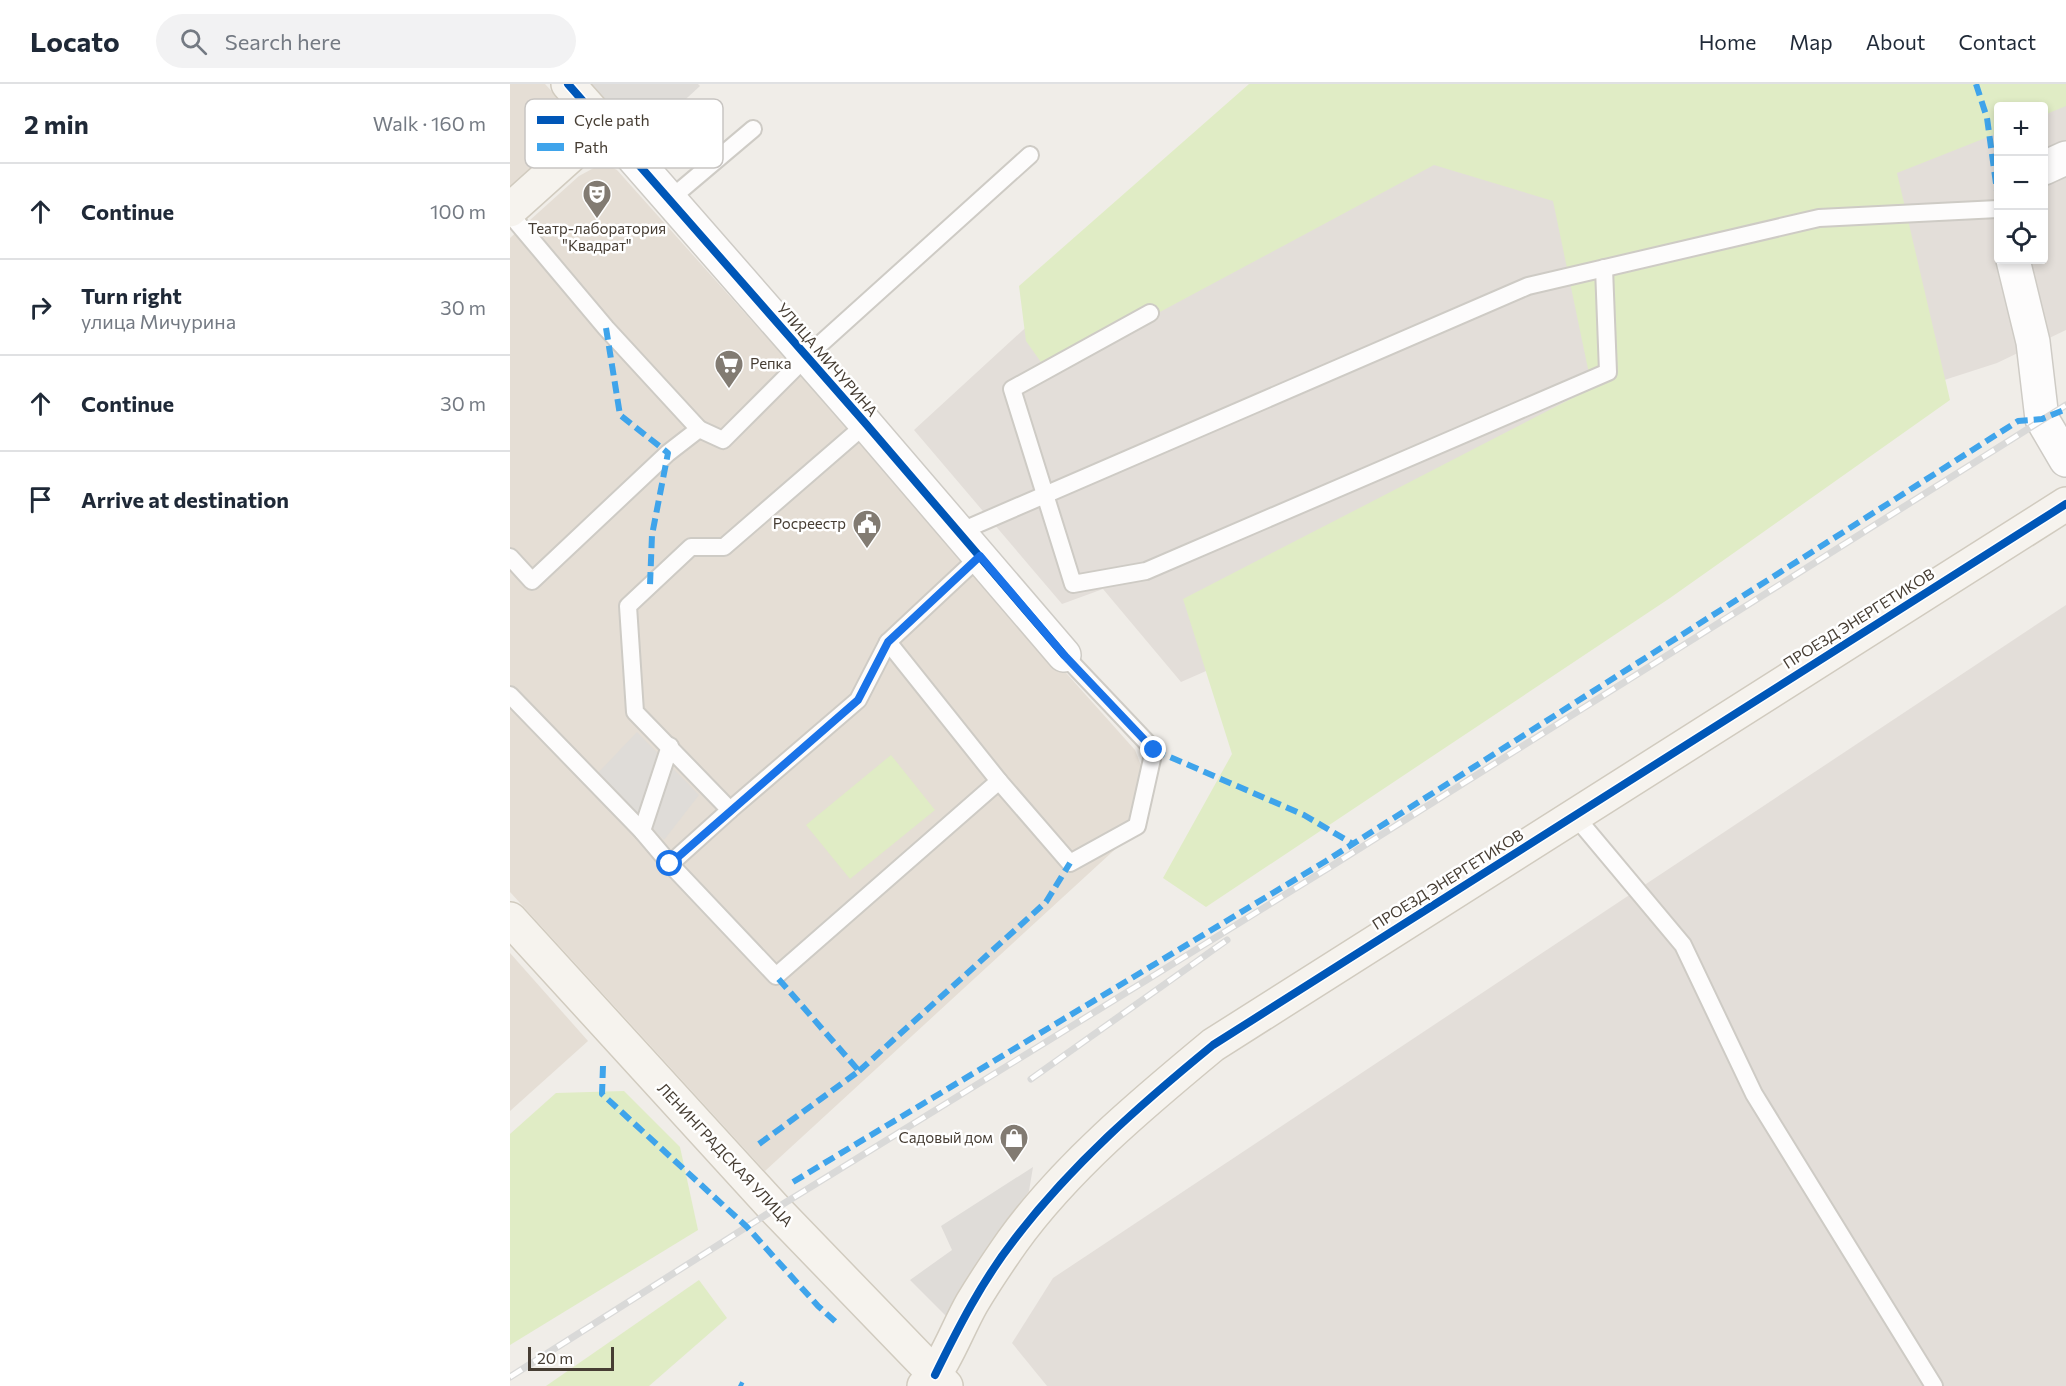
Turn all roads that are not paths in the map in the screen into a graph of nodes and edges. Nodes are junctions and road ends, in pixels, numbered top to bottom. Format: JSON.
{"nodes":[{"id":1,"x":568,"y":84,"type":"edge"},
{"id":2,"x":581,"y":99,"type":"edge"},
{"id":3,"x":753,"y":129,"type":"dead end"},
{"id":4,"x":723,"y":154,"type":"edge"},
{"id":5,"x":1030,"y":155,"type":"dead end"},
{"id":6,"x":2066,"y":158,"type":"edge"},
{"id":7,"x":2048,"y":166,"type":"edge"},
{"id":8,"x":557,"y":168,"type":"edge"},
{"id":9,"x":642,"y":168,"type":"edge"},
{"id":10,"x":707,"y":168,"type":"edge"},
{"id":11,"x":669,"y":200,"type":"junction"},
{"id":12,"x":1994,"y":208,"type":"edge"},
{"id":13,"x":510,"y":212,"type":"edge"},
{"id":14,"x":2014,"y":264,"type":"edge"},
{"id":15,"x":1604,"y":268,"type":"junction"},
{"id":16,"x":1150,"y":313,"type":"dead end"},
{"id":17,"x":806,"y":357,"type":"junction"},
{"id":18,"x":866,"y":424,"type":"junction"},
{"id":19,"x":699,"y":429,"type":"junction"},
{"id":20,"x":2066,"y":460,"type":"edge"},
{"id":21,"x":1046,"y":494,"type":"junction"},
{"id":22,"x":2066,"y":504,"type":"edge"},
{"id":23,"x":958,"y":532,"type":"junction"},
{"id":24,"x":980,"y":556,"type":"junction"},
{"id":25,"x":510,"y":557,"type":"edge"},
{"id":26,"x":888,"y":642,"type":"junction"},
{"id":27,"x":1064,"y":655,"type":"joint"},
{"id":28,"x":510,"y":695,"type":"edge"},
{"id":29,"x":670,"y":746,"type":"junction"},
{"id":30,"x":999,"y":781,"type":"junction"},
{"id":31,"x":730,"y":810,"type":"junction"},
{"id":32,"x":1575,"y":816,"type":"junction"},
{"id":33,"x":642,"y":831,"type":"junction"},
{"id":34,"x":670,"y":864,"type":"junction"},
{"id":35,"x":510,"y":921,"type":"edge"},
{"id":36,"x":935,"y":1382,"type":"edge"},
{"id":37,"x":1934,"y":1386,"type":"edge"}],
"edges":[{"from":1,"to":2,"type":"street","name":"УЛИЦА МИЧУРИНА"},
{"from":3,"to":4,"type":"lane"},
{"from":5,"to":17,"type":"lane"},
{"from":6,"to":7,"type":"street"},
{"from":8,"to":13,"type":"street"},
{"from":9,"to":11,"type":"street","name":"УЛИЦА МИЧУРИНА"},
{"from":10,"to":11,"type":"lane"},
{"from":11,"to":17,"type":"street","name":"УЛИЦА МИЧУРИНА"},
{"from":12,"to":15,"type":"lane"},
{"from":13,"to":19,"type":"lane"},
{"from":14,"to":20,"type":"street"},
{"from":15,"to":21,"type":"lane"},
{"from":15,"to":21,"type":"lane"},
{"from":16,"to":21,"type":"lane"},
{"from":17,"to":18,"type":"street","name":"УЛИЦА МИЧУРИНА"},
{"from":17,"to":19,"type":"lane"},
{"from":18,"to":23,"type":"street","name":"УЛИЦА МИЧУРИНА"},
{"from":18,"to":29,"type":"lane"},
{"from":19,"to":25,"type":"lane"},
{"from":21,"to":23,"type":"lane"},
{"from":22,"to":32,"type":"street","name":"ПРОЕЗД ЭНЕРГЕТИКОВ"},
{"from":23,"to":24,"type":"street","name":"УЛИЦА МИЧУРИНА"},
{"from":24,"to":26,"type":"lane"},
{"from":24,"to":27,"type":"street","name":"УЛИЦА МИЧУРИНА"},
{"from":26,"to":30,"type":"lane"},
{"from":26,"to":31,"type":"lane"},
{"from":27,"to":30,"type":"lane"},
{"from":28,"to":33,"type":"lane"},
{"from":29,"to":31,"type":"lane"},
{"from":29,"to":33,"type":"lane"},
{"from":30,"to":34,"type":"lane"},
{"from":31,"to":34,"type":"lane"},
{"from":32,"to":36,"type":"street","name":"ПРОЕЗД ЭНЕРГЕТИКОВ"},
{"from":32,"to":37,"type":"lane"},
{"from":33,"to":34,"type":"lane"},
{"from":35,"to":36,"type":"street","name":"ЛЕНИНГРАДСКАЯ УЛИЦА"}]}
